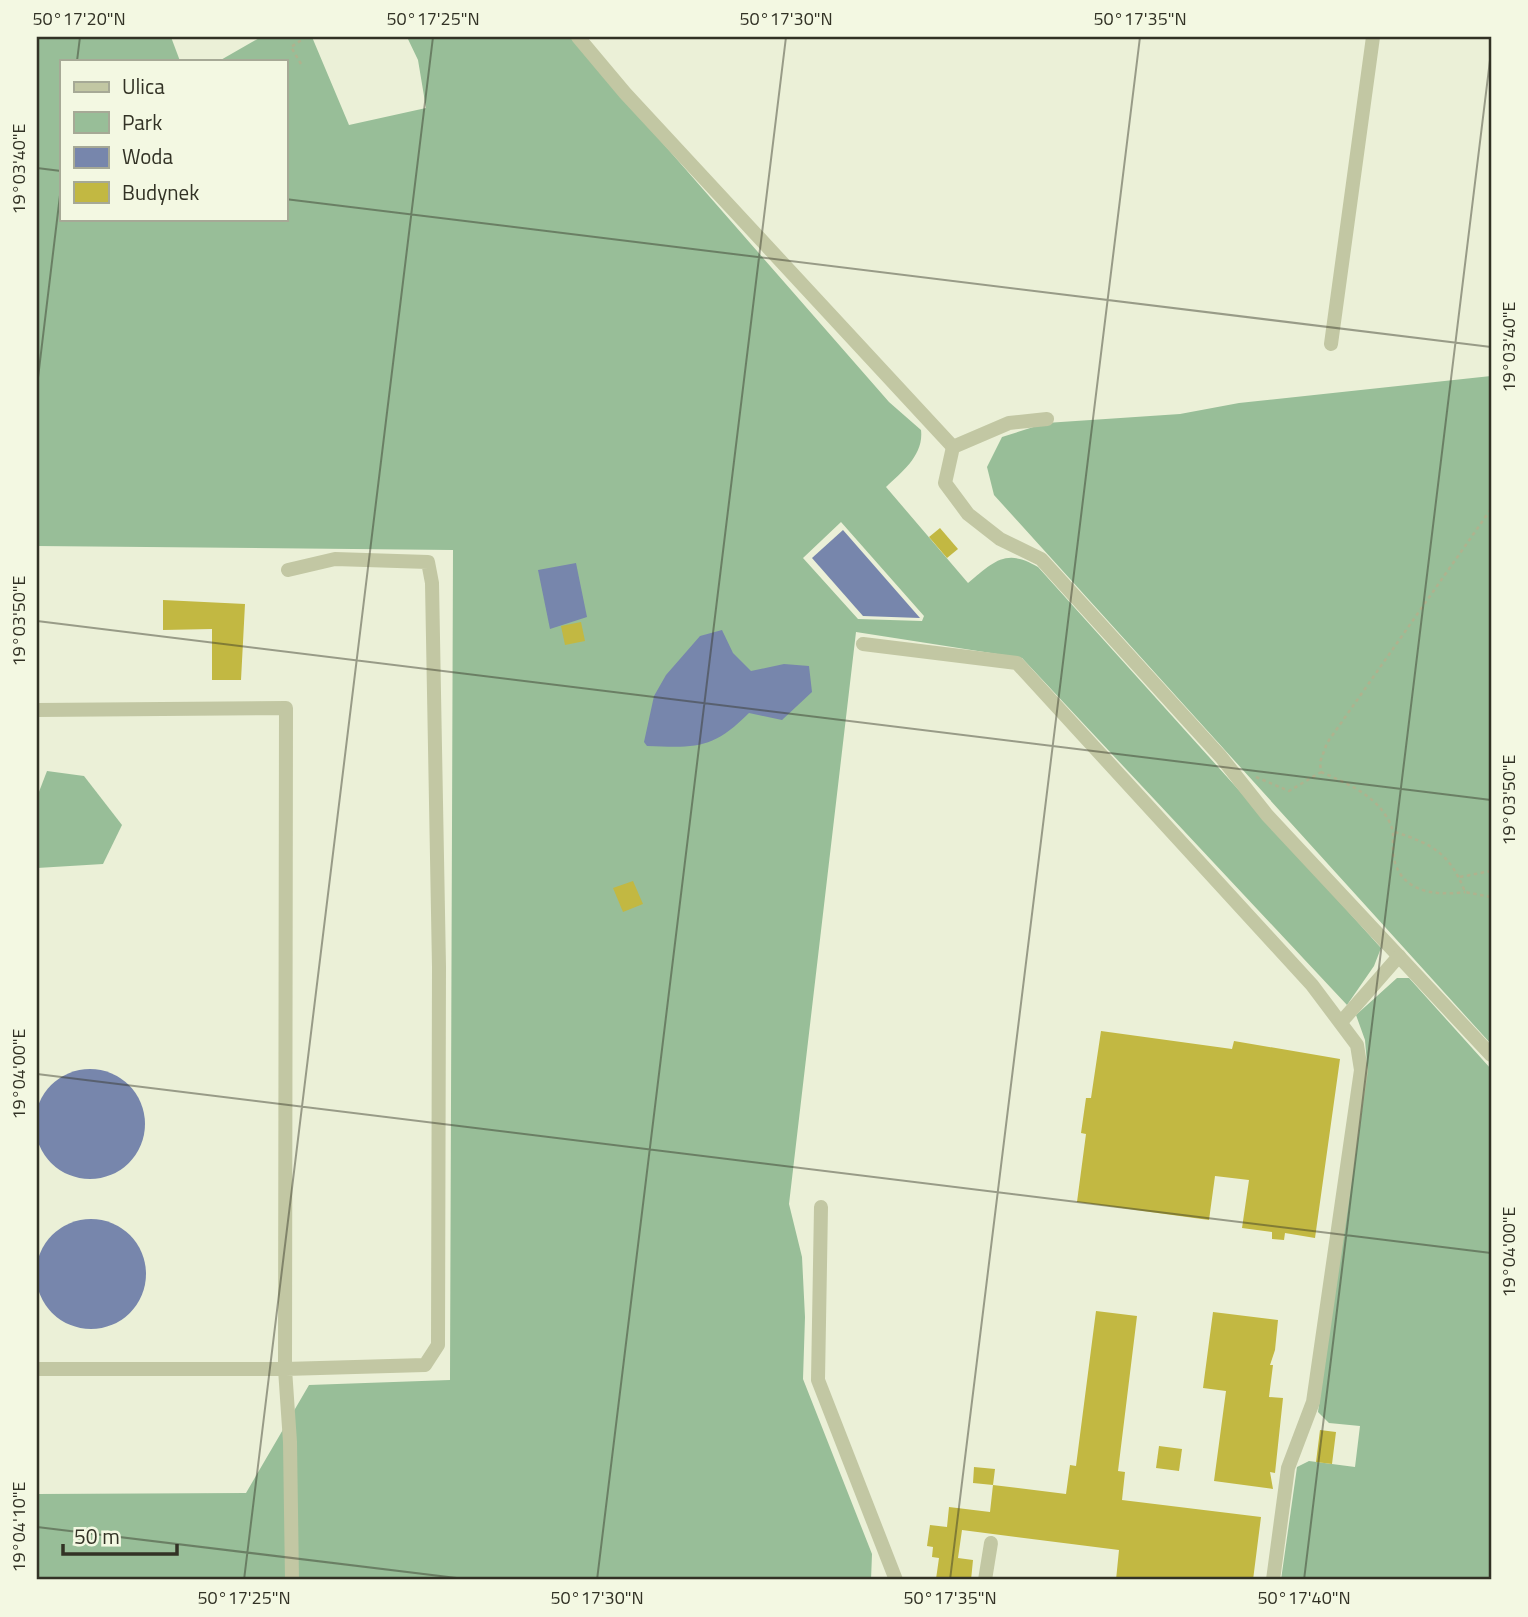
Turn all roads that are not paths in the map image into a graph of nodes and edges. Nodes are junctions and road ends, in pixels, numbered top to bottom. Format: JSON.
{"nodes":[{"id":1,"x":578,"y":37,"type":"edge"},
{"id":2,"x":1373,"y":37,"type":"edge"},
{"id":3,"x":1331,"y":344,"type":"dead end"},
{"id":4,"x":1047,"y":419,"type":"dead end"},
{"id":5,"x":953,"y":447,"type":"junction"},
{"id":6,"x":288,"y":570,"type":"dead end"},
{"id":7,"x":863,"y":645,"type":"dead end"},
{"id":8,"x":37,"y":710,"type":"edge"},
{"id":9,"x":1399,"y":956,"type":"junction"},
{"id":10,"x":1342,"y":1021,"type":"junction"},
{"id":11,"x":1491,"y":1055,"type":"edge"},
{"id":12,"x":821,"y":1207,"type":"dead end"},
{"id":13,"x":37,"y":1369,"type":"edge"},
{"id":14,"x":285,"y":1369,"type":"junction"},
{"id":15,"x":992,"y":1544,"type":"dead end"},
{"id":16,"x":292,"y":1580,"type":"edge"},
{"id":17,"x":895,"y":1580,"type":"edge"},
{"id":18,"x":985,"y":1580,"type":"edge"},
{"id":19,"x":1273,"y":1580,"type":"edge"}],
"edges":[{"from":1,"to":5,"type":"lane"},
{"from":2,"to":3,"type":"lane"},
{"from":4,"to":5,"type":"lane"},
{"from":5,"to":9,"type":"lane"},
{"from":6,"to":14,"type":"lane"},
{"from":7,"to":10,"type":"lane"},
{"from":8,"to":14,"type":"lane"},
{"from":9,"to":10,"type":"lane"},
{"from":9,"to":11,"type":"lane"},
{"from":10,"to":19,"type":"lane"},
{"from":12,"to":17,"type":"lane"},
{"from":13,"to":14,"type":"lane"},
{"from":14,"to":16,"type":"lane"},
{"from":15,"to":18,"type":"lane"}]}
